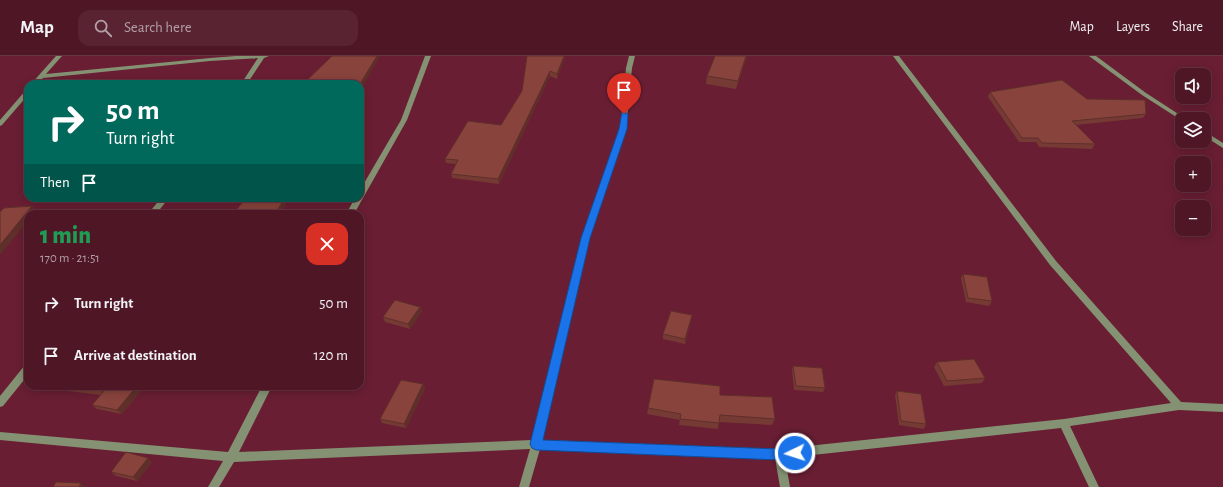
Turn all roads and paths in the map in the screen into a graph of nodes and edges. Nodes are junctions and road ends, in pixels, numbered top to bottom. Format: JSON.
{"nodes":[{"id":1,"x":59,"y":56,"type":"edge"},
{"id":2,"x":262,"y":56,"type":"edge"},
{"id":3,"x":266,"y":56,"type":"edge"},
{"id":4,"x":428,"y":56,"type":"edge"},
{"id":5,"x":632,"y":56,"type":"edge"},
{"id":6,"x":896,"y":56,"type":"edge"},
{"id":7,"x":1092,"y":56,"type":"edge"},
{"id":8,"x":41,"y":76,"type":"junction"},
{"id":9,"x":38,"y":80,"type":"edge"},
{"id":10,"x":247,"y":80,"type":"edge"},
{"id":11,"x":24,"y":96,"type":"edge"},
{"id":12,"x":1175,"y":114,"type":"edge"},
{"id":13,"x":0,"y":124,"type":"edge"},
{"id":14,"x":1211,"y":138,"type":"edge"},
{"id":15,"x":1223,"y":146,"type":"edge"},
{"id":16,"x":364,"y":190,"type":"edge"},
{"id":17,"x":162,"y":202,"type":"edge"},
{"id":18,"x":155,"y":210,"type":"edge"},
{"id":19,"x":24,"y":373,"type":"edge"},
{"id":20,"x":265,"y":390,"type":"edge"},
{"id":21,"x":0,"y":403,"type":"edge"},
{"id":22,"x":1179,"y":406,"type":"junction"},
{"id":23,"x":1223,"y":408,"type":"edge"},
{"id":24,"x":1064,"y":423,"type":"junction"},
{"id":25,"x":0,"y":436,"type":"edge"},
{"id":26,"x":536,"y":444,"type":"junction"},
{"id":27,"x":779,"y":454,"type":"junction"},
{"id":28,"x":231,"y":457,"type":"junction"},
{"id":29,"x":213,"y":487,"type":"edge"},
{"id":30,"x":524,"y":487,"type":"edge"},
{"id":31,"x":785,"y":487,"type":"edge"},
{"id":32,"x":1094,"y":487,"type":"edge"}],
"edges":[{"from":1,"to":8,"type":"street"},
{"from":2,"to":3,"type":"street"},
{"from":2,"to":8,"type":"street"},
{"from":2,"to":10,"type":"street"},
{"from":4,"to":16,"type":"street"},
{"from":5,"to":26,"type":"street"},
{"from":6,"to":22,"type":"street"},
{"from":7,"to":12,"type":"street"},
{"from":8,"to":9,"type":"street"},
{"from":11,"to":13,"type":"street"},
{"from":14,"to":15,"type":"street"},
{"from":17,"to":18,"type":"street"},
{"from":19,"to":21,"type":"street"},
{"from":20,"to":28,"type":"street"},
{"from":22,"to":23,"type":"street"},
{"from":22,"to":24,"type":"street"},
{"from":24,"to":27,"type":"street"},
{"from":24,"to":32,"type":"street"},
{"from":25,"to":28,"type":"street"},
{"from":26,"to":27,"type":"street"},
{"from":26,"to":28,"type":"street"},
{"from":26,"to":30,"type":"street"},
{"from":27,"to":31,"type":"street"},
{"from":28,"to":29,"type":"street"}]}
